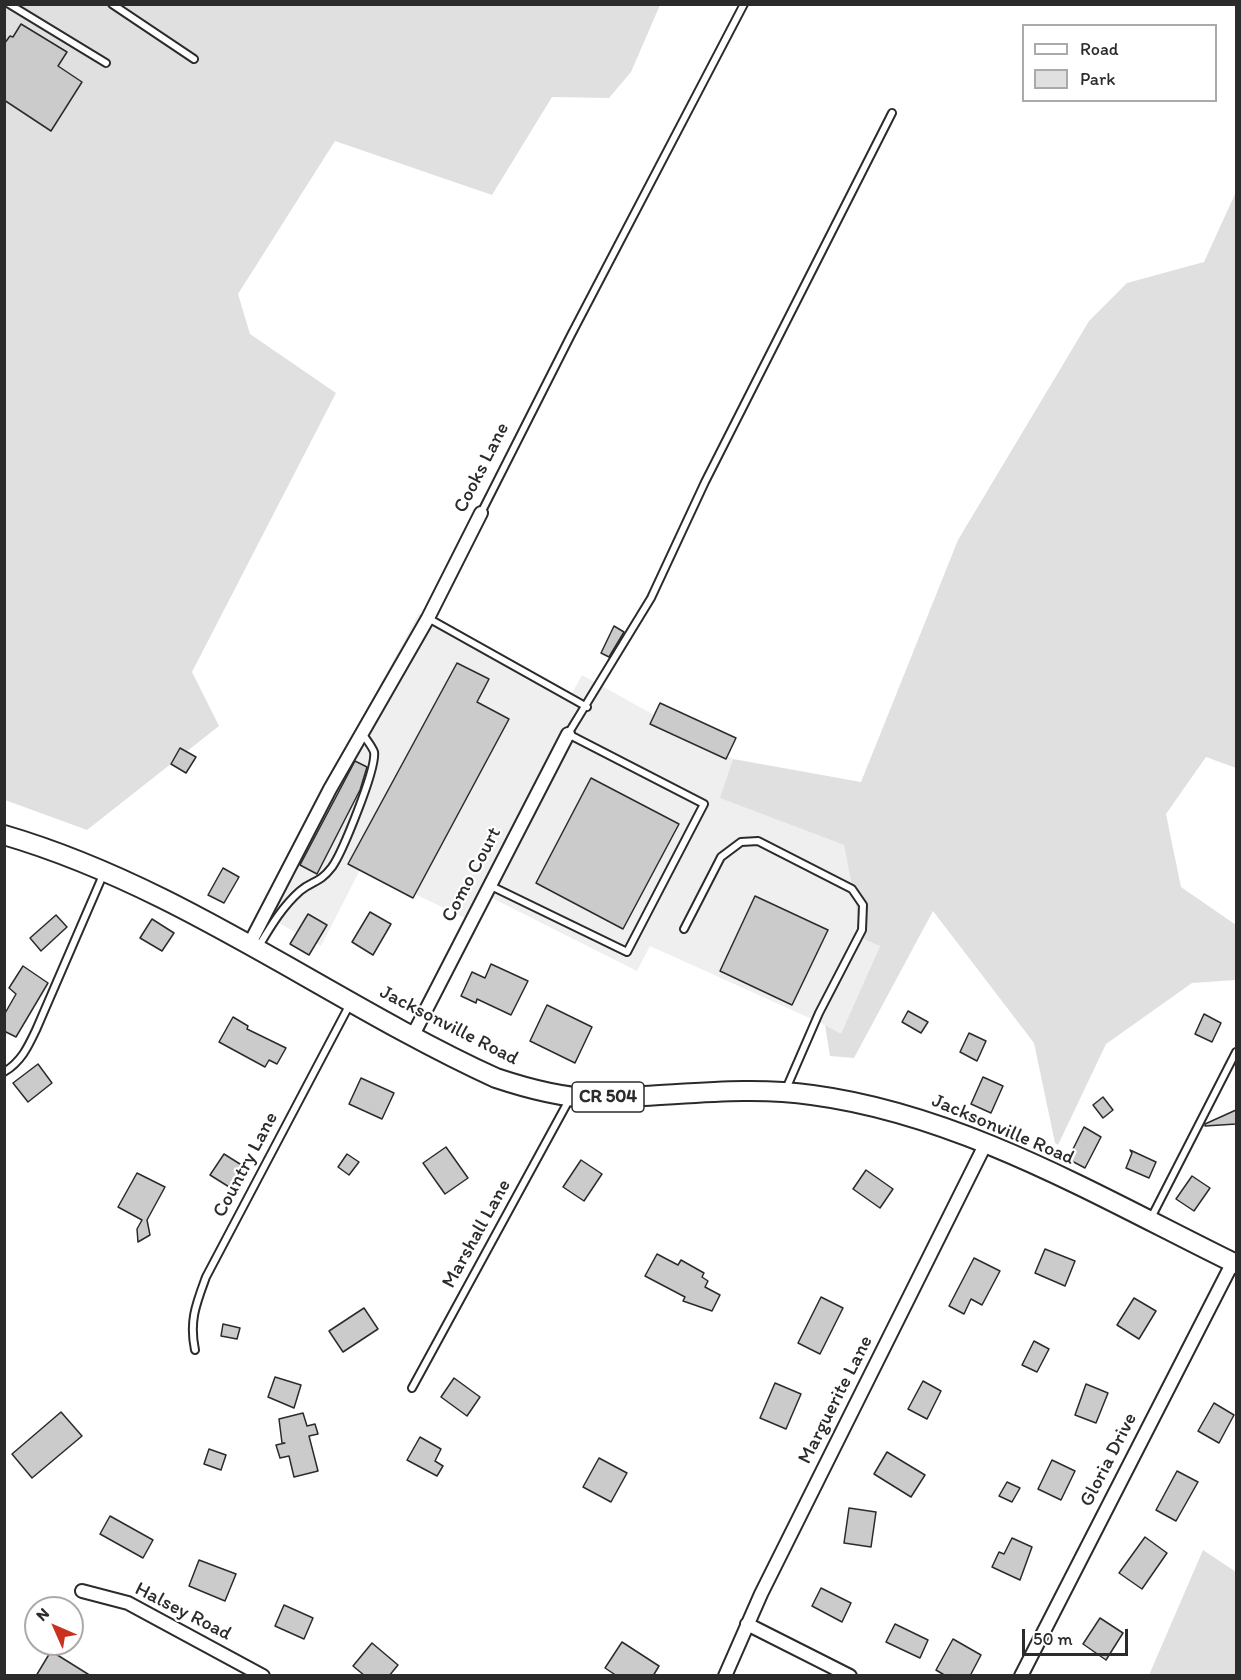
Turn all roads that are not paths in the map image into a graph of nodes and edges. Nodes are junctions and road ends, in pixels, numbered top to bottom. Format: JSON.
{"nodes":[{"id":1,"x":9,"y":4,"type":"edge"},
{"id":2,"x":112,"y":4,"type":"edge"},
{"id":3,"x":127,"y":4,"type":"edge"},
{"id":4,"x":744,"y":4,"type":"edge"},
{"id":5,"x":123,"y":12,"type":"junction"},
{"id":6,"x":194,"y":59,"type":"dead end"},
{"id":7,"x":105,"y":63,"type":"dead end"},
{"id":8,"x":892,"y":113,"type":"dead end"},
{"id":9,"x":481,"y":513,"type":"joint"},
{"id":10,"x":428,"y":618,"type":"junction"},
{"id":11,"x":587,"y":706,"type":"junction"},
{"id":12,"x":361,"y":732,"type":"junction"},
{"id":13,"x":568,"y":734,"type":"junction"},
{"id":14,"x":4,"y":836,"type":"edge"},
{"id":15,"x":104,"y":872,"type":"junction"},
{"id":16,"x":489,"y":885,"type":"junction"},
{"id":17,"x":684,"y":929,"type":"dead end"},
{"id":18,"x":253,"y":947,"type":"junction"},
{"id":19,"x":351,"y":1001,"type":"junction"},
{"id":20,"x":413,"y":1035,"type":"junction"},
{"id":21,"x":1236,"y":1052,"type":"edge"},
{"id":22,"x":4,"y":1072,"type":"edge"},
{"id":23,"x":785,"y":1092,"type":"junction"},
{"id":24,"x":571,"y":1096,"type":"junction"},
{"id":25,"x":986,"y":1143,"type":"junction"},
{"id":26,"x":1149,"y":1221,"type":"junction"},
{"id":27,"x":1234,"y":1263,"type":"edge"},
{"id":28,"x":195,"y":1350,"type":"dead end"},
{"id":29,"x":412,"y":1388,"type":"dead end"},
{"id":30,"x":82,"y":1592,"type":"dead end"},
{"id":31,"x":747,"y":1624,"type":"junction"},
{"id":32,"x":263,"y":1676,"type":"edge"},
{"id":33,"x":725,"y":1676,"type":"edge"},
{"id":34,"x":850,"y":1676,"type":"edge"},
{"id":35,"x":1021,"y":1676,"type":"edge"}],
"edges":[{"from":1,"to":7,"type":"lane"},
{"from":2,"to":5,"type":"lane"},
{"from":3,"to":5,"type":"lane"},
{"from":4,"to":9,"type":"lane","name":"Cooks Lane"},
{"from":5,"to":6,"type":"lane"},
{"from":8,"to":11,"type":"lane"},
{"from":9,"to":10,"type":"street","name":"Cooks Lane"},
{"from":10,"to":11,"type":"lane"},
{"from":10,"to":12,"type":"street","name":"Cooks Lane"},
{"from":11,"to":13,"type":"lane"},
{"from":12,"to":18,"type":"street","name":"Cooks Lane"},
{"from":12,"to":18,"type":"lane"},
{"from":13,"to":16,"type":"street","name":"Como Court"},
{"from":13,"to":16,"type":"lane"},
{"from":14,"to":15,"type":"main road","name":"Jacksonville Road","number":"CR 504"},
{"from":15,"to":18,"type":"main road","name":"Jacksonville Road","number":"CR 504"},
{"from":15,"to":22,"type":"lane"},
{"from":16,"to":20,"type":"street","name":"Como Court"},
{"from":17,"to":23,"type":"lane"},
{"from":18,"to":19,"type":"main road","name":"Jacksonville Road","number":"CR 504"},
{"from":19,"to":20,"type":"main road","name":"Jacksonville Road","number":"CR 504"},
{"from":19,"to":28,"type":"lane","name":"Country Lane"},
{"from":20,"to":24,"type":"main road","name":"Jacksonville Road","number":"CR 504"},
{"from":21,"to":26,"type":"lane"},
{"from":23,"to":24,"type":"main road","name":"Jacksonville Road","number":"CR 504"},
{"from":23,"to":25,"type":"main road","name":"Jacksonville Road","number":"CR 504"},
{"from":24,"to":29,"type":"lane","name":"Marshall Lane"},
{"from":25,"to":26,"type":"main road","name":"Jacksonville Road","number":"CR 504"},
{"from":25,"to":31,"type":"street","name":"Marguerite Lane"},
{"from":26,"to":27,"type":"main road","name":"Jacksonville Road","number":"CR 504"},
{"from":27,"to":35,"type":"street","name":"Gloria Drive"},
{"from":30,"to":32,"type":"street","name":"Halsey Road"},
{"from":31,"to":33,"type":"street","name":"Marguerite Lane"},
{"from":31,"to":34,"type":"street"}]}
